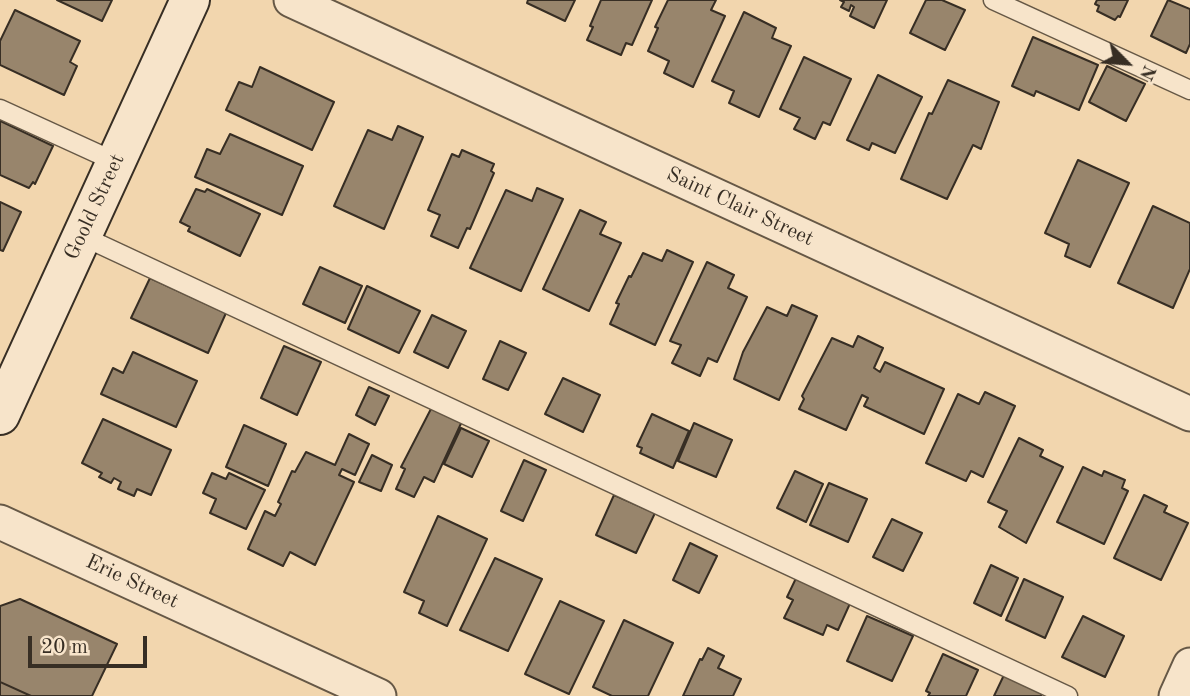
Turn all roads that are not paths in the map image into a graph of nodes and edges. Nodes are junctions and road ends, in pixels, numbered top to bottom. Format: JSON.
{"nodes":[{"id":1,"x":190,"y":0,"type":"edge"},
{"id":2,"x":291,"y":0,"type":"edge"},
{"id":3,"x":993,"y":0,"type":"edge"},
{"id":4,"x":1190,"y":90,"type":"edge"},
{"id":5,"x":0,"y":109,"type":"edge"},
{"id":6,"x":116,"y":162,"type":"junction"},
{"id":7,"x":82,"y":236,"type":"junction"},
{"id":8,"x":1190,"y":414,"type":"edge"},
{"id":9,"x":0,"y":415,"type":"edge"},
{"id":10,"x":0,"y":522,"type":"edge"},
{"id":11,"x":1190,"y":665,"type":"edge"},
{"id":12,"x":379,"y":696,"type":"edge"},
{"id":13,"x":1068,"y":696,"type":"edge"},
{"id":14,"x":1176,"y":696,"type":"edge"}],
"edges":[{"from":1,"to":6,"type":"street","name":"Goold Street"},
{"from":2,"to":8,"type":"street","name":"Saint Clair Street"},
{"from":3,"to":4,"type":"lane"},
{"from":5,"to":6,"type":"lane"},
{"from":6,"to":7,"type":"street","name":"Goold Street"},
{"from":7,"to":9,"type":"street","name":"Goold Street"},
{"from":7,"to":13,"type":"lane"},
{"from":10,"to":12,"type":"street","name":"Erie Street"},
{"from":11,"to":14,"type":"street"}]}
